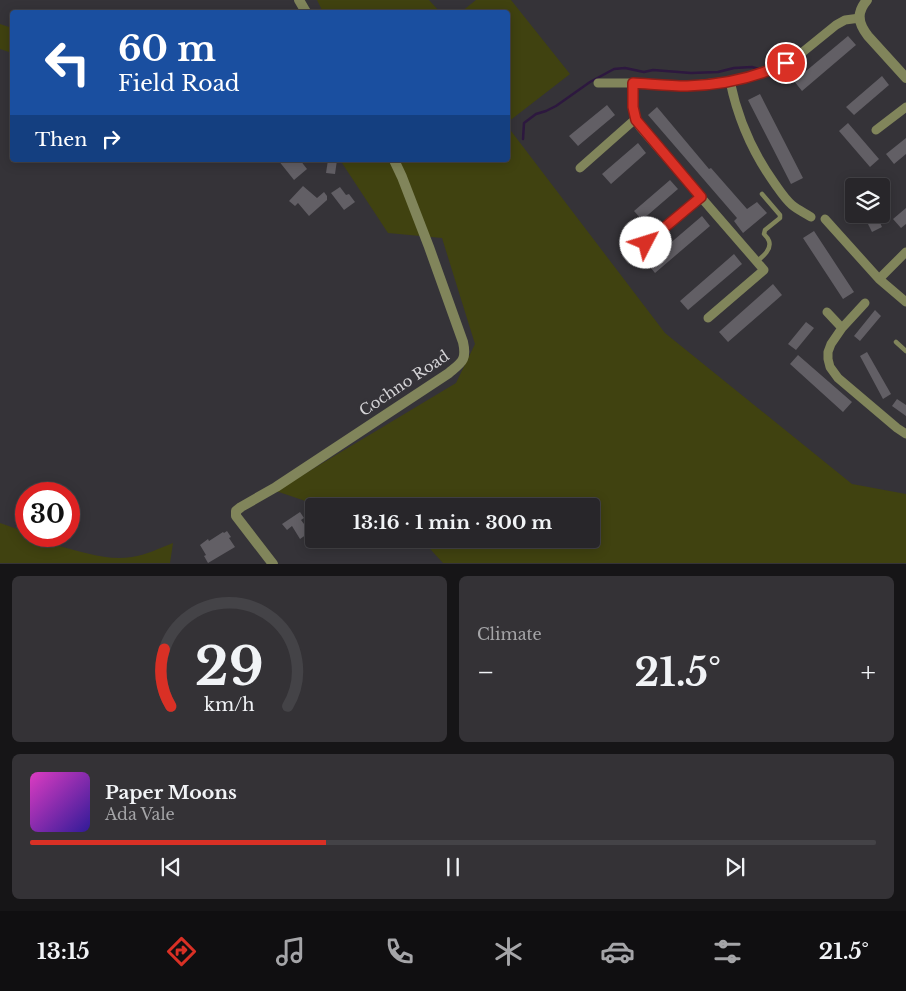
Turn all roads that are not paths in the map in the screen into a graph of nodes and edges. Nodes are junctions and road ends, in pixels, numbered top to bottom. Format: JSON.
{"nodes":[{"id":1,"x":867,"y":0,"type":"edge"},
{"id":2,"x":860,"y":18,"type":"junction"},
{"id":3,"x":906,"y":78,"type":"edge"},
{"id":4,"x":730,"y":82,"type":"junction"},
{"id":5,"x":598,"y":83,"type":"dead end"},
{"id":6,"x":633,"y":83,"type":"junction"},
{"id":7,"x":906,"y":107,"type":"edge"},
{"id":8,"x":636,"y":120,"type":"junction"},
{"id":9,"x":876,"y":130,"type":"dead end"},
{"id":10,"x":395,"y":162,"type":"edge"},
{"id":11,"x":580,"y":168,"type":"dead end"},
{"id":12,"x":762,"y":194,"type":"dead end"},
{"id":13,"x":701,"y":197,"type":"junction"},
{"id":14,"x":811,"y":217,"type":"dead end"},
{"id":15,"x":826,"y":219,"type":"dead end"},
{"id":16,"x":646,"y":243,"type":"dead end"},
{"id":17,"x":906,"y":252,"type":"edge"},
{"id":18,"x":756,"y":262,"type":"junction"},
{"id":19,"x":879,"y":279,"type":"junction"},
{"id":20,"x":865,"y":302,"type":"dead end"},
{"id":21,"x":906,"y":302,"type":"edge"},
{"id":22,"x":827,"y":312,"type":"dead end"},
{"id":23,"x":708,"y":318,"type":"dead end"},
{"id":24,"x":842,"y":328,"type":"junction"},
{"id":25,"x":896,"y":342,"type":"dead end"},
{"id":26,"x":906,"y":351,"type":"edge"},
{"id":27,"x":906,"y":434,"type":"edge"},
{"id":28,"x":274,"y":564,"type":"edge"}],
"edges":[{"from":1,"to":2,"type":"street"},
{"from":2,"to":3,"type":"street"},
{"from":2,"to":4,"type":"street"},
{"from":4,"to":6,"type":"street"},
{"from":4,"to":14,"type":"street"},
{"from":5,"to":6,"type":"street"},
{"from":6,"to":8,"type":"street"},
{"from":7,"to":9,"type":"street"},
{"from":8,"to":11,"type":"street"},
{"from":8,"to":13,"type":"street"},
{"from":10,"to":28,"type":"street","name":"Cochno Road"},
{"from":12,"to":18,"type":"lane"},
{"from":13,"to":16,"type":"street"},
{"from":13,"to":18,"type":"street"},
{"from":15,"to":19,"type":"street"},
{"from":17,"to":19,"type":"street"},
{"from":18,"to":23,"type":"street"},
{"from":19,"to":21,"type":"street"},
{"from":20,"to":24,"type":"street"},
{"from":22,"to":24,"type":"street"},
{"from":24,"to":27,"type":"street"},
{"from":25,"to":26,"type":"lane"}]}
